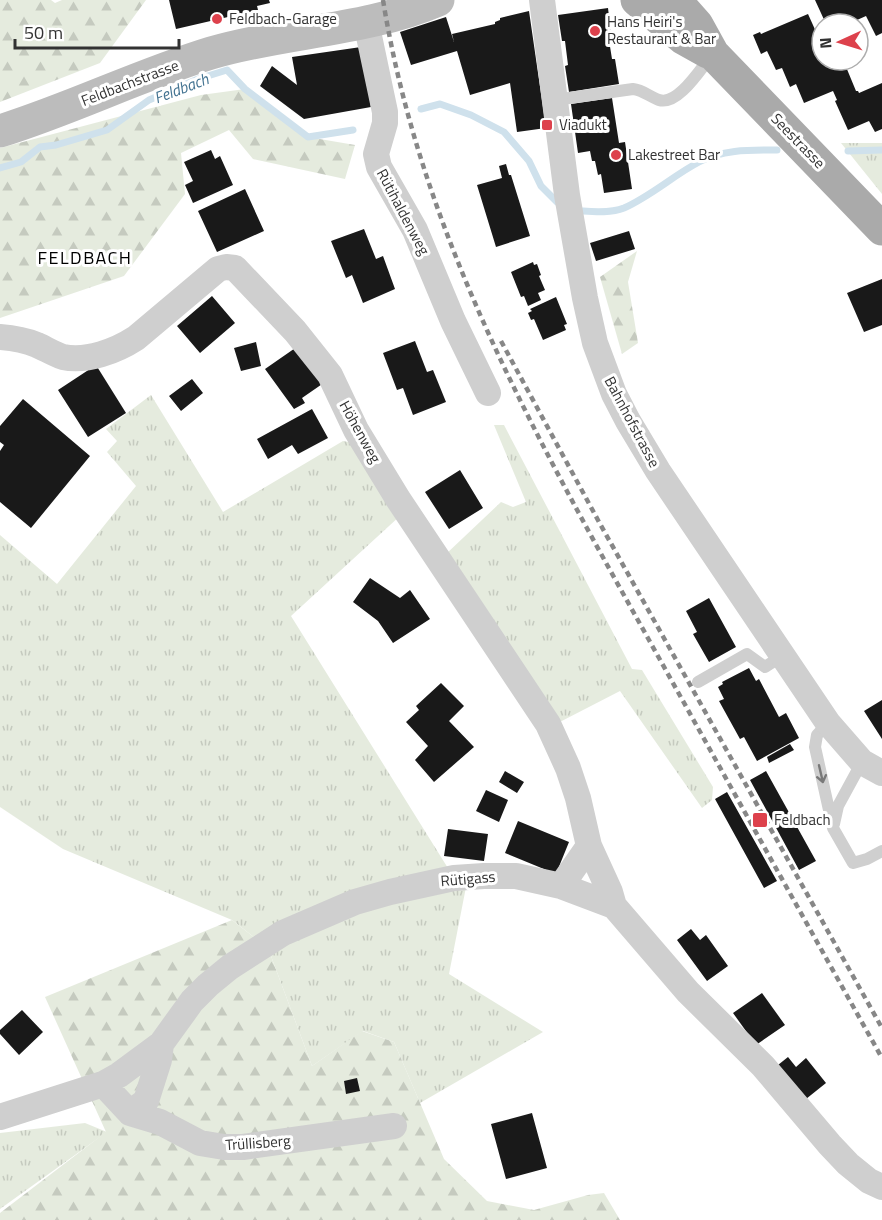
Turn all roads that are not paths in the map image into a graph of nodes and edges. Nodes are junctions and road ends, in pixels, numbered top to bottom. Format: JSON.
{"nodes":[{"id":1,"x":438,"y":0,"type":"edge"},
{"id":2,"x":542,"y":0,"type":"edge"},
{"id":3,"x":637,"y":0,"type":"edge"},
{"id":4,"x":675,"y":0,"type":"edge"},
{"id":5,"x":365,"y":16,"type":"junction"},
{"id":6,"x":713,"y":54,"type":"junction"},
{"id":7,"x":555,"y":100,"type":"junction"},
{"id":8,"x":0,"y":131,"type":"edge"},
{"id":9,"x":882,"y":229,"type":"edge"},
{"id":10,"x":0,"y":337,"type":"edge"},
{"id":11,"x":488,"y":393,"type":"dead end"},
{"id":12,"x":782,"y":656,"type":"junction"},
{"id":13,"x":698,"y":682,"type":"dead end"},
{"id":14,"x":828,"y":723,"type":"junction"},
{"id":15,"x":872,"y":767,"type":"edge"},
{"id":16,"x":833,"y":828,"type":"junction"},
{"id":17,"x":589,"y":846,"type":"junction"},
{"id":18,"x":882,"y":851,"type":"edge"},
{"id":19,"x":561,"y":886,"type":"junction"},
{"id":20,"x":614,"y":906,"type":"junction"},
{"id":21,"x":161,"y":1044,"type":"junction"},
{"id":22,"x":103,"y":1084,"type":"junction"},
{"id":23,"x":130,"y":1113,"type":"junction"},
{"id":24,"x":0,"y":1117,"type":"edge"},
{"id":25,"x":394,"y":1126,"type":"dead end"},
{"id":26,"x":882,"y":1187,"type":"edge"}],
"edges":[{"from":1,"to":5,"type":"main road","name":"Feldbachstrasse"},
{"from":2,"to":7,"type":"street","name":"Bahnhofstrasse"},
{"from":3,"to":6,"type":"main road","name":"Seestrasse"},
{"from":4,"to":6,"type":"main road","name":"Seestrasse"},
{"from":5,"to":8,"type":"main road","name":"Feldbachstrasse"},
{"from":5,"to":11,"type":"street","name":"Rütihaldenweg"},
{"from":6,"to":7,"type":"lane"},
{"from":6,"to":9,"type":"main road","name":"Seestrasse"},
{"from":7,"to":12,"type":"street","name":"Bahnhofstrasse"},
{"from":10,"to":17,"type":"street","name":"Höhenweg"},
{"from":12,"to":13,"type":"lane"},
{"from":12,"to":14,"type":"street","name":"Bahnhofstrasse"},
{"from":14,"to":15,"type":"street","name":"Bahnhofstrasse"},
{"from":14,"to":16,"type":"lane","one_way":true},
{"from":15,"to":16,"type":"lane"},
{"from":16,"to":18,"type":"lane"},
{"from":17,"to":19,"type":"street"},
{"from":17,"to":20,"type":"street","name":"Höhenweg"},
{"from":19,"to":20,"type":"street","name":"Rütigass"},
{"from":19,"to":21,"type":"street","name":"Rütigass"},
{"from":20,"to":26,"type":"street","name":"Rütigass"},
{"from":21,"to":22,"type":"street","name":"Rütigass"},
{"from":21,"to":23,"type":"street"},
{"from":22,"to":23,"type":"street"},
{"from":22,"to":24,"type":"street","name":"Rütigass"},
{"from":23,"to":25,"type":"street","name":"Trüllisberg"}]}
